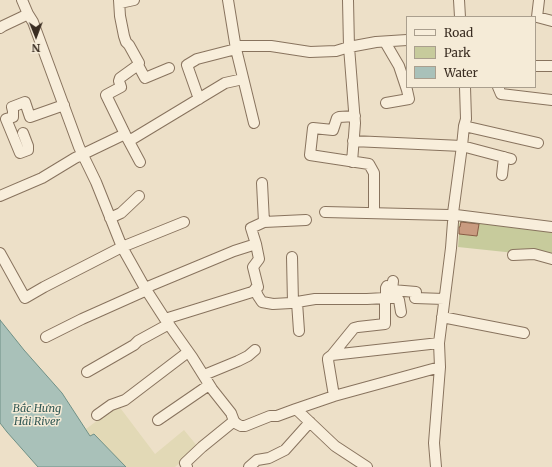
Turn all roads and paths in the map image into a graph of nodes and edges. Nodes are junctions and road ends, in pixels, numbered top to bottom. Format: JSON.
{"nodes":[{"id":1,"x":22,"y":0,"type":"edge"},
{"id":2,"x":134,"y":0,"type":"edge"},
{"id":3,"x":228,"y":0,"type":"edge"},
{"id":4,"x":348,"y":0,"type":"edge"},
{"id":5,"x":459,"y":0,"type":"edge"},
{"id":6,"x":539,"y":0,"type":"edge"},
{"id":7,"x":120,"y":1,"type":"edge"},
{"id":8,"x":28,"y":14,"type":"junction"},
{"id":9,"x":460,"y":16,"type":"edge"},
{"id":10,"x":552,"y":21,"type":"edge"},
{"id":11,"x":0,"y":28,"type":"edge"},
{"id":12,"x":406,"y":40,"type":"edge"},
{"id":13,"x":385,"y":42,"type":"junction"},
{"id":14,"x":349,"y":47,"type":"junction"},
{"id":15,"x":236,"y":48,"type":"junction"},
{"id":16,"x":138,"y":65,"type":"junction"},
{"id":17,"x":536,"y":66,"type":"edge"},
{"id":18,"x":552,"y":66,"type":"edge"},
{"id":19,"x":169,"y":68,"type":"dead end"},
{"id":20,"x":243,"y":79,"type":"junction"},
{"id":21,"x":406,"y":87,"type":"edge"},
{"id":22,"x":406,"y":88,"type":"edge"},
{"id":23,"x":464,"y":88,"type":"edge"},
{"id":24,"x":498,"y":88,"type":"edge"},
{"id":25,"x":199,"y":99,"type":"junction"},
{"id":26,"x":552,"y":100,"type":"edge"},
{"id":27,"x":386,"y":103,"type":"dead end"},
{"id":28,"x":64,"y":105,"type":"junction"},
{"id":29,"x":355,"y":116,"type":"junction"},
{"id":30,"x":254,"y":123,"type":"dead end"},
{"id":31,"x":464,"y":126,"type":"junction"},
{"id":32,"x":23,"y":133,"type":"dead end"},
{"id":33,"x":127,"y":138,"type":"junction"},
{"id":34,"x":354,"y":141,"type":"junction"},
{"id":35,"x":538,"y":143,"type":"dead end"},
{"id":36,"x":462,"y":146,"type":"junction"},
{"id":37,"x":83,"y":154,"type":"junction"},
{"id":38,"x":140,"y":162,"type":"dead end"},
{"id":39,"x":352,"y":162,"type":"junction"},
{"id":40,"x":502,"y":175,"type":"dead end"},
{"id":41,"x":262,"y":183,"type":"dead end"},
{"id":42,"x":0,"y":196,"type":"edge"},
{"id":43,"x":139,"y":196,"type":"dead end"},
{"id":44,"x":325,"y":212,"type":"dead end"},
{"id":45,"x":374,"y":213,"type":"junction"},
{"id":46,"x":453,"y":216,"type":"junction"},
{"id":47,"x":110,"y":218,"type":"junction"},
{"id":48,"x":306,"y":220,"type":"dead end"},
{"id":49,"x":184,"y":222,"type":"dead end"},
{"id":50,"x":264,"y":222,"type":"junction"},
{"id":51,"x":552,"y":226,"type":"edge"},
{"id":52,"x":256,"y":244,"type":"junction"},
{"id":53,"x":122,"y":247,"type":"junction"},
{"id":54,"x":0,"y":253,"type":"edge"},
{"id":55,"x":513,"y":255,"type":"dead end"},
{"id":56,"x":292,"y":257,"type":"dead end"},
{"id":57,"x":552,"y":259,"type":"edge"},
{"id":58,"x":146,"y":289,"type":"junction"},
{"id":59,"x":255,"y":289,"type":"junction"},
{"id":60,"x":385,"y":298,"type":"junction"},
{"id":61,"x":444,"y":300,"type":"junction"},
{"id":62,"x":295,"y":302,"type":"junction"},
{"id":63,"x":401,"y":312,"type":"dead end"},
{"id":64,"x":442,"y":318,"type":"junction"},
{"id":65,"x":167,"y":321,"type":"junction"},
{"id":66,"x":299,"y":331,"type":"dead end"},
{"id":67,"x":524,"y":333,"type":"dead end"},
{"id":68,"x":46,"y":337,"type":"dead end"},
{"id":69,"x":439,"y":343,"type":"junction"},
{"id":70,"x":255,"y":350,"type":"dead end"},
{"id":71,"x":188,"y":352,"type":"junction"},
{"id":72,"x":332,"y":355,"type":"junction"},
{"id":73,"x":436,"y":364,"type":"junction"},
{"id":74,"x":87,"y":372,"type":"dead end"},
{"id":75,"x":204,"y":375,"type":"junction"},
{"id":76,"x":210,"y":385,"type":"junction"},
{"id":77,"x":334,"y":396,"type":"junction"},
{"id":78,"x":296,"y":409,"type":"junction"},
{"id":79,"x":96,"y":415,"type":"dead end"},
{"id":80,"x":158,"y":420,"type":"dead end"},
{"id":81,"x":234,"y":421,"type":"junction"},
{"id":82,"x":310,"y":422,"type":"junction"},
{"id":83,"x":187,"y":467,"type":"edge"},
{"id":84,"x":249,"y":467,"type":"edge"},
{"id":85,"x":367,"y":467,"type":"edge"},
{"id":86,"x":436,"y":467,"type":"edge"}],
"edges":[{"from":1,"to":8,"type":"street"},
{"from":2,"to":7,"type":"street"},
{"from":3,"to":15,"type":"street"},
{"from":4,"to":14,"type":"street"},
{"from":5,"to":9,"type":"street"},
{"from":6,"to":10,"type":"street"},
{"from":7,"to":16,"type":"street"},
{"from":8,"to":11,"type":"street"},
{"from":8,"to":28,"type":"street"},
{"from":12,"to":13,"type":"street"},
{"from":13,"to":14,"type":"street"},
{"from":13,"to":21,"type":"street"},
{"from":14,"to":15,"type":"street"},
{"from":14,"to":29,"type":"street"},
{"from":15,"to":20,"type":"street"},
{"from":15,"to":25,"type":"street"},
{"from":16,"to":19,"type":"street"},
{"from":16,"to":33,"type":"street"},
{"from":17,"to":18,"type":"street"},
{"from":20,"to":25,"type":"street"},
{"from":20,"to":30,"type":"street"},
{"from":22,"to":27,"type":"street"},
{"from":23,"to":31,"type":"street"},
{"from":24,"to":26,"type":"street"},
{"from":25,"to":33,"type":"street"},
{"from":28,"to":32,"type":"street"},
{"from":28,"to":37,"type":"street"},
{"from":29,"to":34,"type":"street"},
{"from":29,"to":39,"type":"street"},
{"from":31,"to":35,"type":"street"},
{"from":31,"to":36,"type":"street"},
{"from":33,"to":37,"type":"street"},
{"from":33,"to":38,"type":"street"},
{"from":34,"to":36,"type":"street"},
{"from":34,"to":39,"type":"street"},
{"from":36,"to":40,"type":"street"},
{"from":36,"to":46,"type":"street"},
{"from":37,"to":42,"type":"street"},
{"from":37,"to":47,"type":"street"},
{"from":39,"to":45,"type":"street"},
{"from":41,"to":50,"type":"street"},
{"from":43,"to":47,"type":"street"},
{"from":44,"to":45,"type":"street"},
{"from":45,"to":46,"type":"street"},
{"from":46,"to":51,"type":"street"},
{"from":46,"to":61,"type":"street"},
{"from":47,"to":53,"type":"street"},
{"from":48,"to":50,"type":"street"},
{"from":49,"to":53,"type":"street"},
{"from":50,"to":52,"type":"street"},
{"from":52,"to":58,"type":"street"},
{"from":52,"to":59,"type":"street"},
{"from":53,"to":54,"type":"street"},
{"from":53,"to":58,"type":"street"},
{"from":55,"to":57,"type":"street"},
{"from":56,"to":62,"type":"street"},
{"from":58,"to":65,"type":"street"},
{"from":58,"to":68,"type":"street"},
{"from":59,"to":62,"type":"street"},
{"from":59,"to":65,"type":"street"},
{"from":60,"to":61,"type":"street"},
{"from":60,"to":62,"type":"street"},
{"from":60,"to":63,"type":"street"},
{"from":60,"to":72,"type":"street"},
{"from":61,"to":64,"type":"street"},
{"from":62,"to":66,"type":"street"},
{"from":64,"to":67,"type":"street"},
{"from":64,"to":69,"type":"street"},
{"from":65,"to":71,"type":"street"},
{"from":65,"to":74,"type":"street"},
{"from":69,"to":72,"type":"street"},
{"from":69,"to":73,"type":"street"},
{"from":70,"to":75,"type":"street"},
{"from":71,"to":75,"type":"street"},
{"from":71,"to":79,"type":"street"},
{"from":72,"to":77,"type":"street"},
{"from":73,"to":77,"type":"street"},
{"from":73,"to":86,"type":"street"},
{"from":75,"to":76,"type":"street"},
{"from":76,"to":80,"type":"street"},
{"from":76,"to":81,"type":"street"},
{"from":77,"to":78,"type":"street"},
{"from":78,"to":81,"type":"street"},
{"from":78,"to":82,"type":"street"},
{"from":81,"to":83,"type":"street"},
{"from":82,"to":84,"type":"street"},
{"from":82,"to":85,"type":"street"}]}
